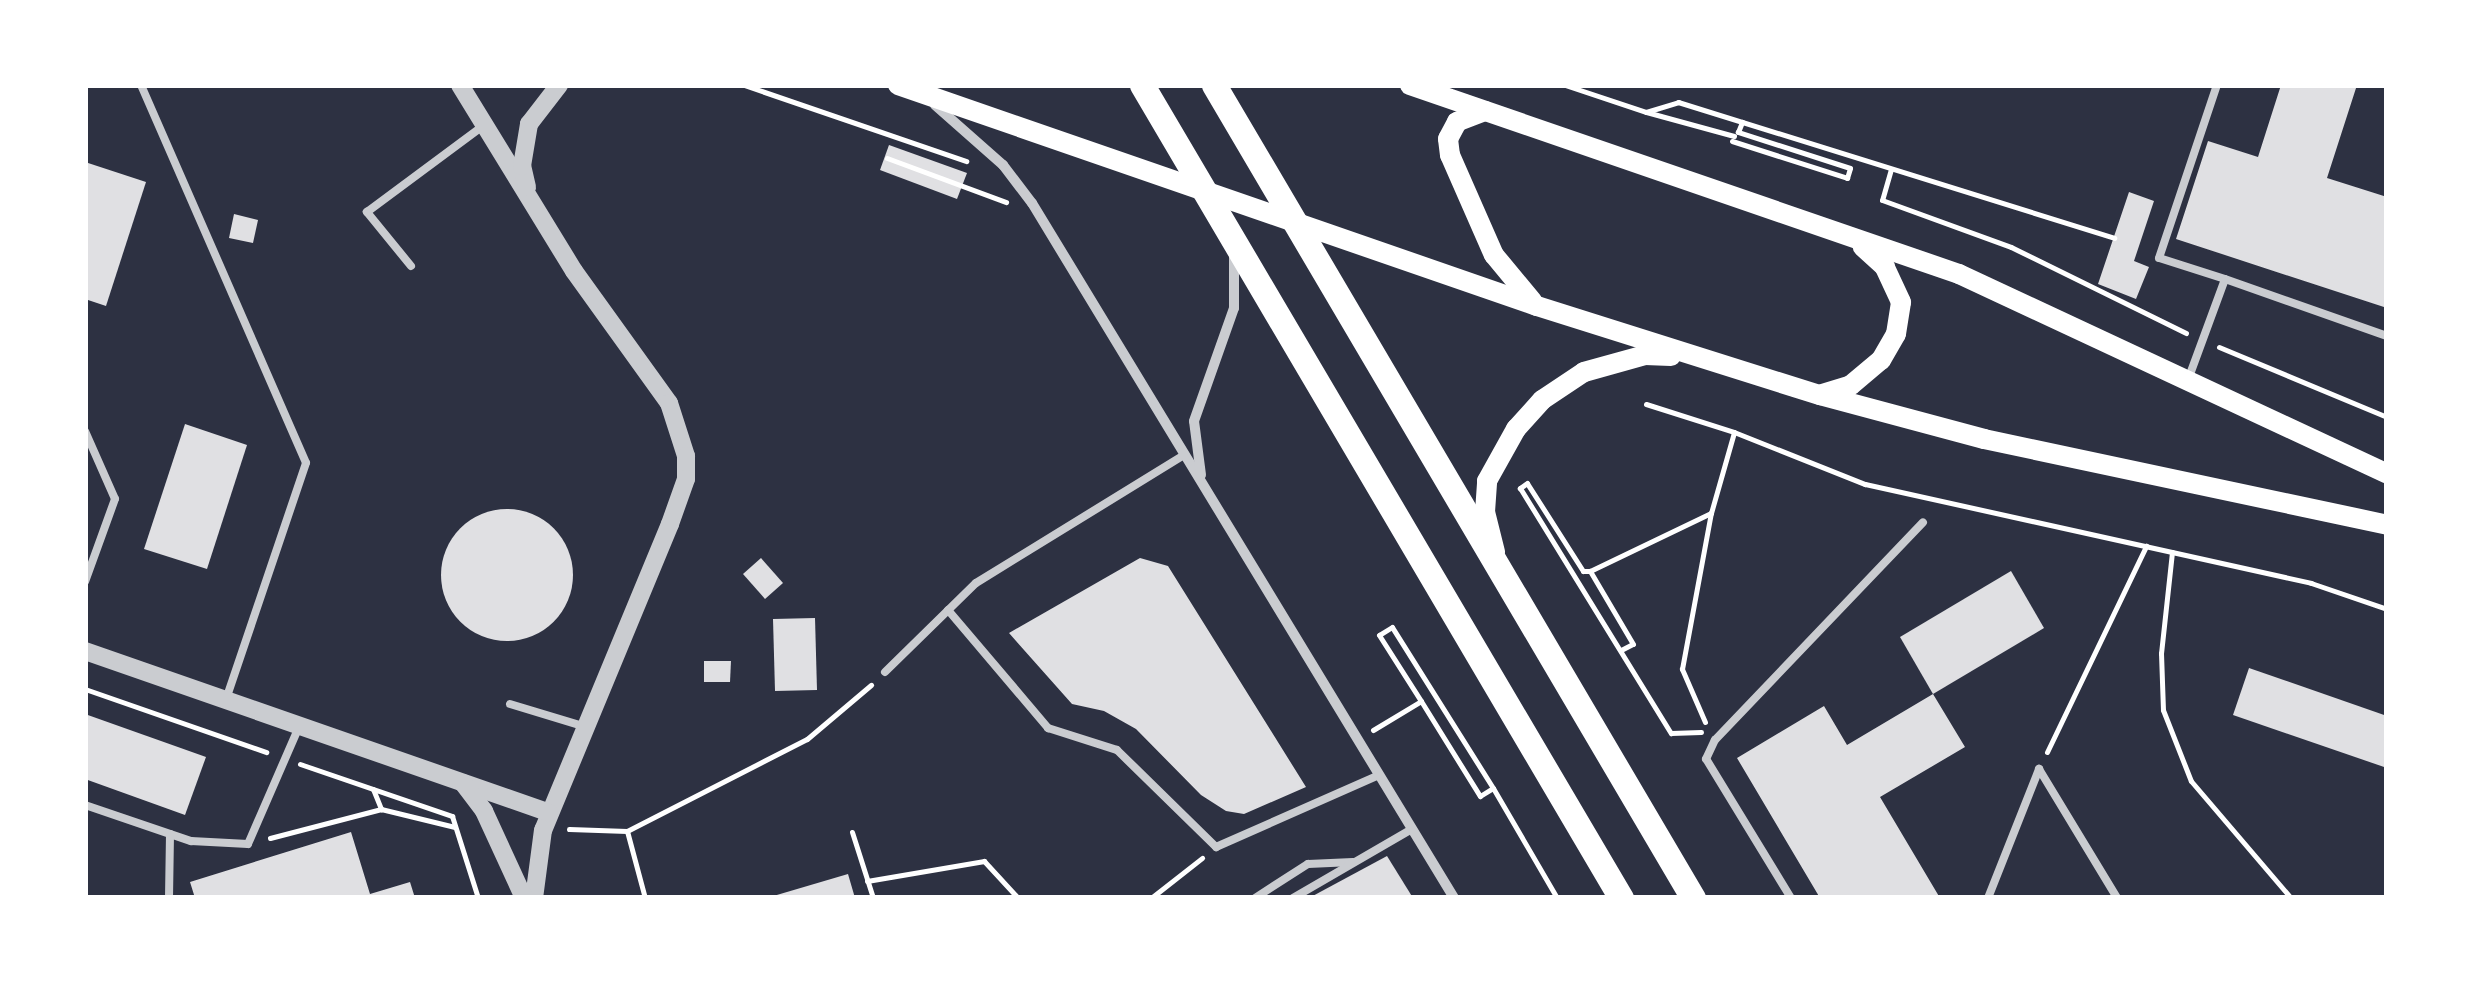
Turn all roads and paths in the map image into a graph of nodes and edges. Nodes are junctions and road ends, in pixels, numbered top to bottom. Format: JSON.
{"nodes":[{"id":1,"x":141,"y":85,"type":"edge"},
{"id":2,"x":460,"y":85,"type":"edge"},
{"id":3,"x":559,"y":85,"type":"edge"},
{"id":4,"x":744,"y":85,"type":"edge"},
{"id":5,"x":1142,"y":85,"type":"edge"},
{"id":6,"x":1214,"y":85,"type":"edge"},
{"id":7,"x":1410,"y":85,"type":"edge"},
{"id":8,"x":1565,"y":85,"type":"edge"},
{"id":9,"x":2217,"y":85,"type":"edge"},
{"id":10,"x":908,"y":88,"type":"edge"},
{"id":11,"x":1487,"y":110,"type":"junction"},
{"id":12,"x":1646,"y":112,"type":"junction"},
{"id":13,"x":1742,"y":122,"type":"junction"},
{"id":14,"x":484,"y":125,"type":"junction"},
{"id":15,"x":886,"y":158,"type":"dead end"},
{"id":16,"x":1891,"y":168,"type":"junction"},
{"id":17,"x":978,"y":169,"type":"dead end"},
{"id":18,"x":987,"y":180,"type":"dead end"},
{"id":19,"x":962,"y":185,"type":"dead end"},
{"id":20,"x":1202,"y":192,"type":"junction"},
{"id":21,"x":530,"y":202,"type":"junction"},
{"id":22,"x":1006,"y":202,"type":"dead end"},
{"id":23,"x":1292,"y":223,"type":"junction"},
{"id":24,"x":2114,"y":238,"type":"dead end"},
{"id":25,"x":1854,"y":240,"type":"junction"},
{"id":26,"x":1233,"y":244,"type":"junction"},
{"id":27,"x":410,"y":266,"type":"dead end"},
{"id":28,"x":2224,"y":279,"type":"junction"},
{"id":29,"x":1537,"y":306,"type":"junction"},
{"id":30,"x":2387,"y":336,"type":"edge"},
{"id":31,"x":2202,"y":340,"type":"junction"},
{"id":32,"x":1700,"y":357,"type":"junction"},
{"id":33,"x":2187,"y":381,"type":"junction"},
{"id":34,"x":1820,"y":395,"type":"junction"},
{"id":35,"x":1646,"y":404,"type":"dead end"},
{"id":36,"x":2387,"y":417,"type":"edge"},
{"id":37,"x":85,"y":431,"type":"edge"},
{"id":38,"x":1734,"y":432,"type":"dead end"},
{"id":39,"x":1184,"y":456,"type":"junction"},
{"id":40,"x":2387,"y":474,"type":"edge"},
{"id":41,"x":1203,"y":482,"type":"junction"},
{"id":42,"x":1711,"y":513,"type":"dead end"},
{"id":43,"x":1923,"y":522,"type":"dead end"},
{"id":44,"x":2387,"y":525,"type":"edge"},
{"id":45,"x":2146,"y":546,"type":"dead end"},
{"id":46,"x":2172,"y":552,"type":"dead end"},
{"id":47,"x":1590,"y":571,"type":"dead end"},
{"id":48,"x":1502,"y":578,"type":"junction"},
{"id":49,"x":85,"y":582,"type":"edge"},
{"id":50,"x":948,"y":610,"type":"junction"},
{"id":51,"x":1621,"y":650,"type":"dead end"},
{"id":52,"x":85,"y":651,"type":"edge"},
{"id":53,"x":885,"y":672,"type":"joint"},
{"id":54,"x":85,"y":688,"type":"edge"},
{"id":55,"x":226,"y":700,"type":"junction"},
{"id":56,"x":1420,"y":700,"type":"junction"},
{"id":57,"x":510,"y":704,"type":"dead end"},
{"id":58,"x":300,"y":726,"type":"junction"},
{"id":59,"x":586,"y":727,"type":"junction"},
{"id":60,"x":1710,"y":732,"type":"dead end"},
{"id":61,"x":1358,"y":740,"type":"junction"},
{"id":62,"x":288,"y":759,"type":"junction"},
{"id":63,"x":2039,"y":768,"type":"junction"},
{"id":64,"x":1379,"y":774,"type":"junction"},
{"id":65,"x":462,"y":783,"type":"junction"},
{"id":66,"x":1493,"y":788,"type":"junction"},
{"id":67,"x":373,"y":789,"type":"junction"},
{"id":68,"x":85,"y":805,"type":"edge"},
{"id":69,"x":381,"y":809,"type":"junction"},
{"id":70,"x":549,"y":813,"type":"junction"},
{"id":71,"x":455,"y":827,"type":"junction"},
{"id":72,"x":1412,"y":829,"type":"junction"},
{"id":73,"x":852,"y":832,"type":"dead end"},
{"id":74,"x":170,"y":834,"type":"junction"},
{"id":75,"x":248,"y":844,"type":"junction"},
{"id":76,"x":1216,"y":848,"type":"junction"},
{"id":77,"x":1358,"y":862,"type":"junction"},
{"id":78,"x":867,"y":881,"type":"junction"},
{"id":79,"x":170,"y":898,"type":"edge"},
{"id":80,"x":478,"y":898,"type":"edge"},
{"id":81,"x":524,"y":898,"type":"edge"},
{"id":82,"x":534,"y":898,"type":"edge"},
{"id":83,"x":645,"y":898,"type":"edge"},
{"id":84,"x":873,"y":898,"type":"edge"},
{"id":85,"x":1018,"y":898,"type":"edge"},
{"id":86,"x":1151,"y":898,"type":"edge"},
{"id":87,"x":1254,"y":898,"type":"edge"},
{"id":88,"x":1293,"y":898,"type":"edge"},
{"id":89,"x":1454,"y":898,"type":"edge"},
{"id":90,"x":1557,"y":898,"type":"edge"},
{"id":91,"x":1621,"y":898,"type":"edge"},
{"id":92,"x":1693,"y":898,"type":"edge"},
{"id":93,"x":1791,"y":898,"type":"edge"},
{"id":94,"x":1988,"y":898,"type":"edge"},
{"id":95,"x":2117,"y":898,"type":"edge"},
{"id":96,"x":2292,"y":898,"type":"edge"}],
"edges":[{"from":1,"to":55,"type":"lane"},
{"from":2,"to":14,"type":"street"},
{"from":3,"to":21,"type":"street"},
{"from":4,"to":17,"type":"path"},
{"from":5,"to":20,"type":"main road"},
{"from":6,"to":23,"type":"main road"},
{"from":7,"to":11,"type":"main road"},
{"from":8,"to":12,"type":"path"},
{"from":9,"to":28,"type":"lane"},
{"from":10,"to":20,"type":"main road"},
{"from":10,"to":39,"type":"street"},
{"from":11,"to":25,"type":"main road"},
{"from":11,"to":29,"type":"main road"},
{"from":12,"to":13,"type":"path"},
{"from":12,"to":13,"type":"path"},
{"from":13,"to":16,"type":"path"},
{"from":14,"to":21,"type":"street"},
{"from":14,"to":27,"type":"lane"},
{"from":15,"to":19,"type":"path"},
{"from":16,"to":24,"type":"path"},
{"from":16,"to":31,"type":"path"},
{"from":18,"to":22,"type":"path"},
{"from":20,"to":23,"type":"main road"},
{"from":20,"to":26,"type":"main road"},
{"from":21,"to":59,"type":"street"},
{"from":23,"to":29,"type":"main road"},
{"from":23,"to":48,"type":"main road"},
{"from":25,"to":33,"type":"main road"},
{"from":25,"to":34,"type":"main road"},
{"from":26,"to":41,"type":"street"},
{"from":26,"to":91,"type":"main road"},
{"from":28,"to":30,"type":"lane"},
{"from":28,"to":31,"type":"lane"},
{"from":29,"to":32,"type":"main road"},
{"from":31,"to":33,"type":"lane"},
{"from":31,"to":36,"type":"path"},
{"from":32,"to":34,"type":"main road"},
{"from":32,"to":48,"type":"main road"},
{"from":33,"to":40,"type":"main road"},
{"from":34,"to":44,"type":"main road"},
{"from":35,"to":38,"type":"path"},
{"from":37,"to":49,"type":"lane"},
{"from":39,"to":41,"type":"street"},
{"from":39,"to":50,"type":"lane"},
{"from":41,"to":61,"type":"street"},
{"from":42,"to":60,"type":"path"},
{"from":43,"to":93,"type":"lane"},
{"from":45,"to":63,"type":"path"},
{"from":46,"to":96,"type":"path"},
{"from":47,"to":51,"type":"path"},
{"from":48,"to":92,"type":"main road"},
{"from":50,"to":53,"type":"lane"},
{"from":50,"to":76,"type":"lane"},
{"from":52,"to":55,"type":"street"},
{"from":53,"to":83,"type":"path"},
{"from":54,"to":62,"type":"path"},
{"from":55,"to":58,"type":"street"},
{"from":56,"to":61,"type":"path"},
{"from":56,"to":66,"type":"path"},
{"from":56,"to":66,"type":"path"},
{"from":57,"to":59,"type":"lane"},
{"from":58,"to":62,"type":"lane"},
{"from":58,"to":65,"type":"street"},
{"from":59,"to":70,"type":"street"},
{"from":61,"to":64,"type":"street"},
{"from":62,"to":67,"type":"path"},
{"from":62,"to":75,"type":"lane"},
{"from":63,"to":94,"type":"lane"},
{"from":63,"to":95,"type":"lane"},
{"from":64,"to":72,"type":"street"},
{"from":64,"to":76,"type":"lane"},
{"from":65,"to":70,"type":"street"},
{"from":65,"to":81,"type":"street"},
{"from":66,"to":90,"type":"path"},
{"from":67,"to":69,"type":"path"},
{"from":67,"to":71,"type":"path"},
{"from":68,"to":74,"type":"lane"},
{"from":69,"to":71,"type":"path"},
{"from":69,"to":75,"type":"path"},
{"from":70,"to":82,"type":"street"},
{"from":71,"to":80,"type":"path"},
{"from":72,"to":77,"type":"lane"},
{"from":72,"to":89,"type":"street"},
{"from":73,"to":78,"type":"path"},
{"from":74,"to":75,"type":"lane"},
{"from":74,"to":79,"type":"lane"},
{"from":76,"to":86,"type":"path"},
{"from":77,"to":87,"type":"lane"},
{"from":77,"to":88,"type":"lane"},
{"from":78,"to":84,"type":"path"},
{"from":78,"to":85,"type":"path"}]}
